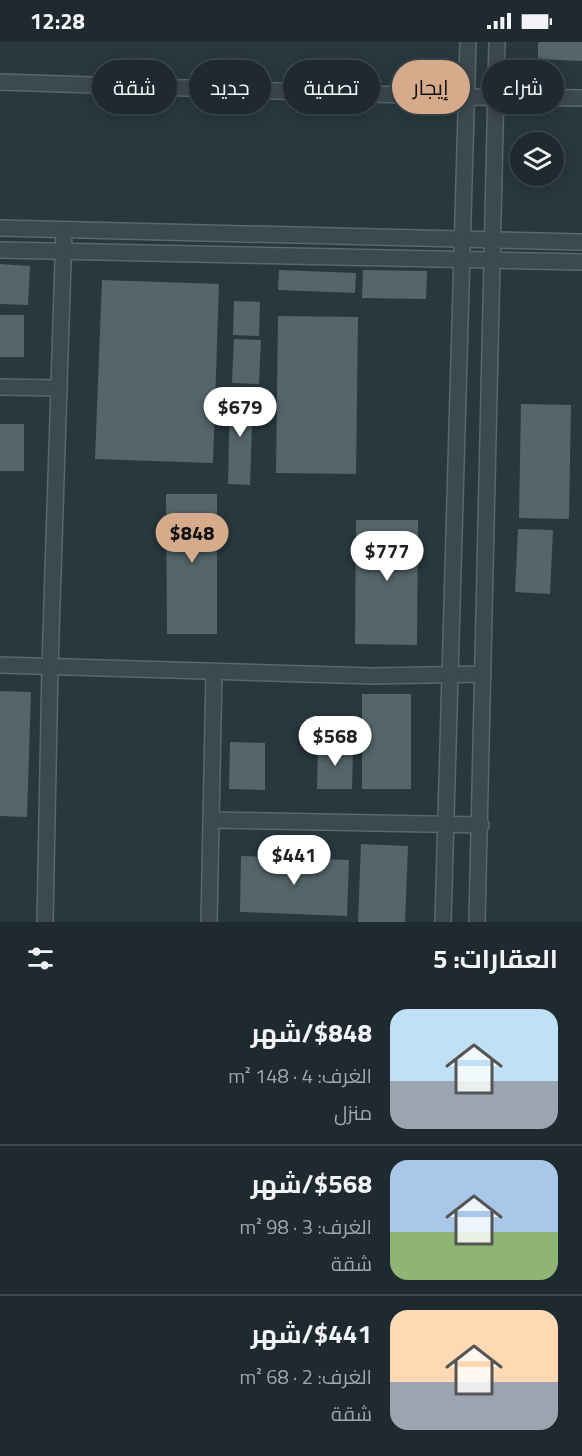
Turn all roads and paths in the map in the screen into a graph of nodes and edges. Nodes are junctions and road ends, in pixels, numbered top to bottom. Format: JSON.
{"nodes":[{"id":1,"x":468,"y":42,"type":"edge"},
{"id":2,"x":497,"y":42,"type":"edge"},
{"id":3,"x":467,"y":60,"type":"edge"},
{"id":4,"x":497,"y":60,"type":"edge"},
{"id":5,"x":0,"y":82,"type":"edge"},
{"id":6,"x":392,"y":95,"type":"edge"},
{"id":7,"x":564,"y":98,"type":"edge"},
{"id":8,"x":582,"y":98,"type":"edge"},
{"id":9,"x":466,"y":114,"type":"edge"},
{"id":10,"x":496,"y":114,"type":"edge"},
{"id":11,"x":0,"y":228,"type":"edge"},
{"id":12,"x":64,"y":230,"type":"junction"},
{"id":13,"x":463,"y":239,"type":"junction"},
{"id":14,"x":493,"y":240,"type":"junction"},
{"id":15,"x":582,"y":242,"type":"edge"},
{"id":16,"x":0,"y":250,"type":"edge"},
{"id":17,"x":63,"y":251,"type":"junction"},
{"id":18,"x":493,"y":260,"type":"junction"},
{"id":19,"x":461,"y":261,"type":"junction"},
{"id":20,"x":582,"y":262,"type":"edge"},
{"id":21,"x":0,"y":387,"type":"edge"},
{"id":22,"x":59,"y":388,"type":"junction"},
{"id":23,"x":0,"y":665,"type":"edge"},
{"id":24,"x":50,"y":666,"type":"junction"},
{"id":25,"x":214,"y":671,"type":"junction"},
{"id":26,"x":450,"y":674,"type":"junction"},
{"id":27,"x":483,"y":674,"type":"junction"},
{"id":28,"x":211,"y":820,"type":"junction"},
{"id":29,"x":446,"y":824,"type":"junction"},
{"id":30,"x":481,"y":825,"type":"junction"},
{"id":31,"x":45,"y":922,"type":"edge"},
{"id":32,"x":209,"y":922,"type":"edge"},
{"id":33,"x":443,"y":922,"type":"edge"},
{"id":34,"x":477,"y":922,"type":"edge"}],
"edges":[{"from":1,"to":3,"type":"street"},
{"from":2,"to":4,"type":"street"},
{"from":5,"to":6,"type":"street"},
{"from":7,"to":8,"type":"street"},
{"from":9,"to":13,"type":"street"},
{"from":10,"to":14,"type":"street"},
{"from":11,"to":12,"type":"street"},
{"from":12,"to":13,"type":"street"},
{"from":12,"to":17,"type":"street"},
{"from":13,"to":14,"type":"street"},
{"from":13,"to":19,"type":"street"},
{"from":14,"to":15,"type":"street"},
{"from":14,"to":18,"type":"street"},
{"from":16,"to":17,"type":"street"},
{"from":17,"to":19,"type":"street"},
{"from":17,"to":22,"type":"street"},
{"from":18,"to":19,"type":"street"},
{"from":18,"to":20,"type":"street"},
{"from":18,"to":27,"type":"street"},
{"from":19,"to":26,"type":"street"},
{"from":21,"to":22,"type":"street"},
{"from":22,"to":24,"type":"street"},
{"from":23,"to":24,"type":"street"},
{"from":24,"to":25,"type":"street"},
{"from":24,"to":31,"type":"street"},
{"from":25,"to":26,"type":"street"},
{"from":25,"to":28,"type":"street"},
{"from":26,"to":27,"type":"street"},
{"from":26,"to":29,"type":"street"},
{"from":27,"to":30,"type":"street"},
{"from":28,"to":29,"type":"street"},
{"from":28,"to":32,"type":"street"},
{"from":29,"to":30,"type":"street"},
{"from":29,"to":33,"type":"street"},
{"from":30,"to":34,"type":"street"}]}
